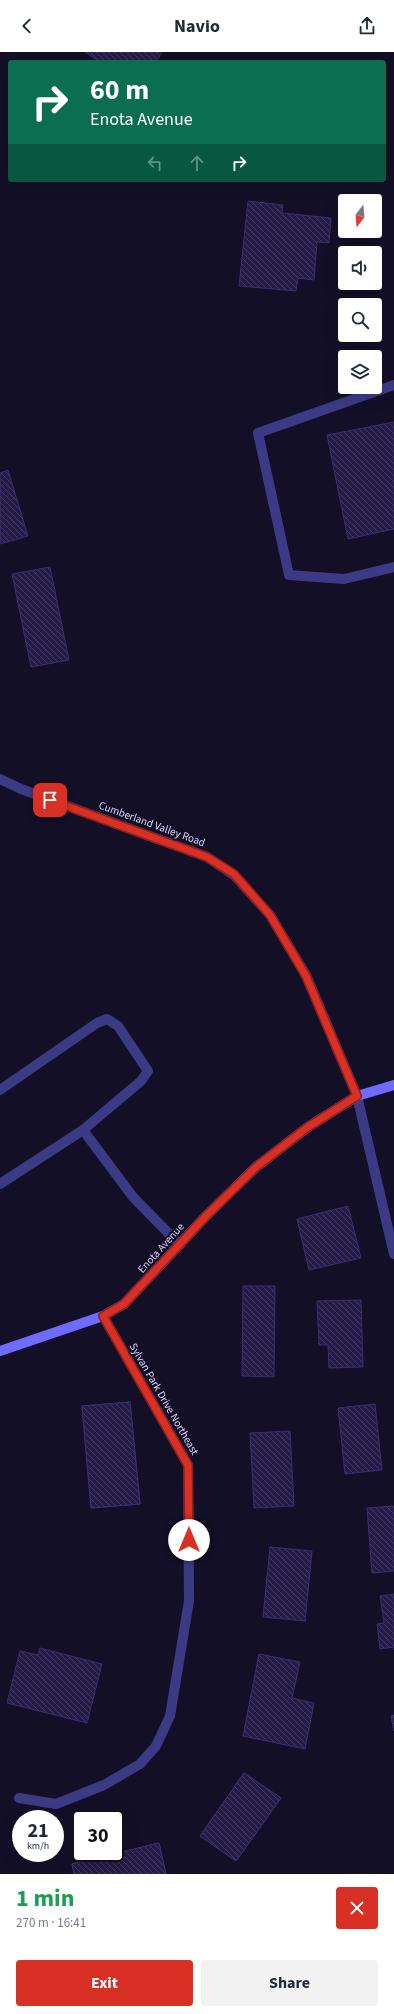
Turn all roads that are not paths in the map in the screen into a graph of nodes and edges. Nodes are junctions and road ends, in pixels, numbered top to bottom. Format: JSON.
{"nodes":[{"id":1,"x":394,"y":385,"type":"edge"},
{"id":2,"x":394,"y":567,"type":"edge"},
{"id":3,"x":0,"y":779,"type":"edge"},
{"id":4,"x":394,"y":1085,"type":"edge"},
{"id":5,"x":0,"y":1090,"type":"edge"},
{"id":6,"x":357,"y":1096,"type":"junction"},
{"id":7,"x":83,"y":1130,"type":"junction"},
{"id":8,"x":0,"y":1184,"type":"edge"},
{"id":9,"x":180,"y":1245,"type":"junction"},
{"id":10,"x":394,"y":1254,"type":"edge"},
{"id":11,"x":103,"y":1316,"type":"junction"},
{"id":12,"x":0,"y":1350,"type":"edge"},
{"id":13,"x":19,"y":1798,"type":"dead end"}],
"edges":[{"from":1,"to":2,"type":"street"},
{"from":3,"to":6,"type":"street","name":"Cumberland Valley Road"},
{"from":4,"to":6,"type":"street","name":"Enota Avenue"},
{"from":5,"to":7,"type":"street"},
{"from":6,"to":9,"type":"street","name":"Enota Avenue"},
{"from":6,"to":10,"type":"street","name":"Cumberland Valley Road"},
{"from":7,"to":8,"type":"street"},
{"from":7,"to":9,"type":"street"},
{"from":9,"to":11,"type":"street","name":"Enota Avenue"},
{"from":11,"to":12,"type":"street","name":"Enota Avenue"},
{"from":11,"to":13,"type":"street","name":"Sylvan Park Drive Northeast"}]}
